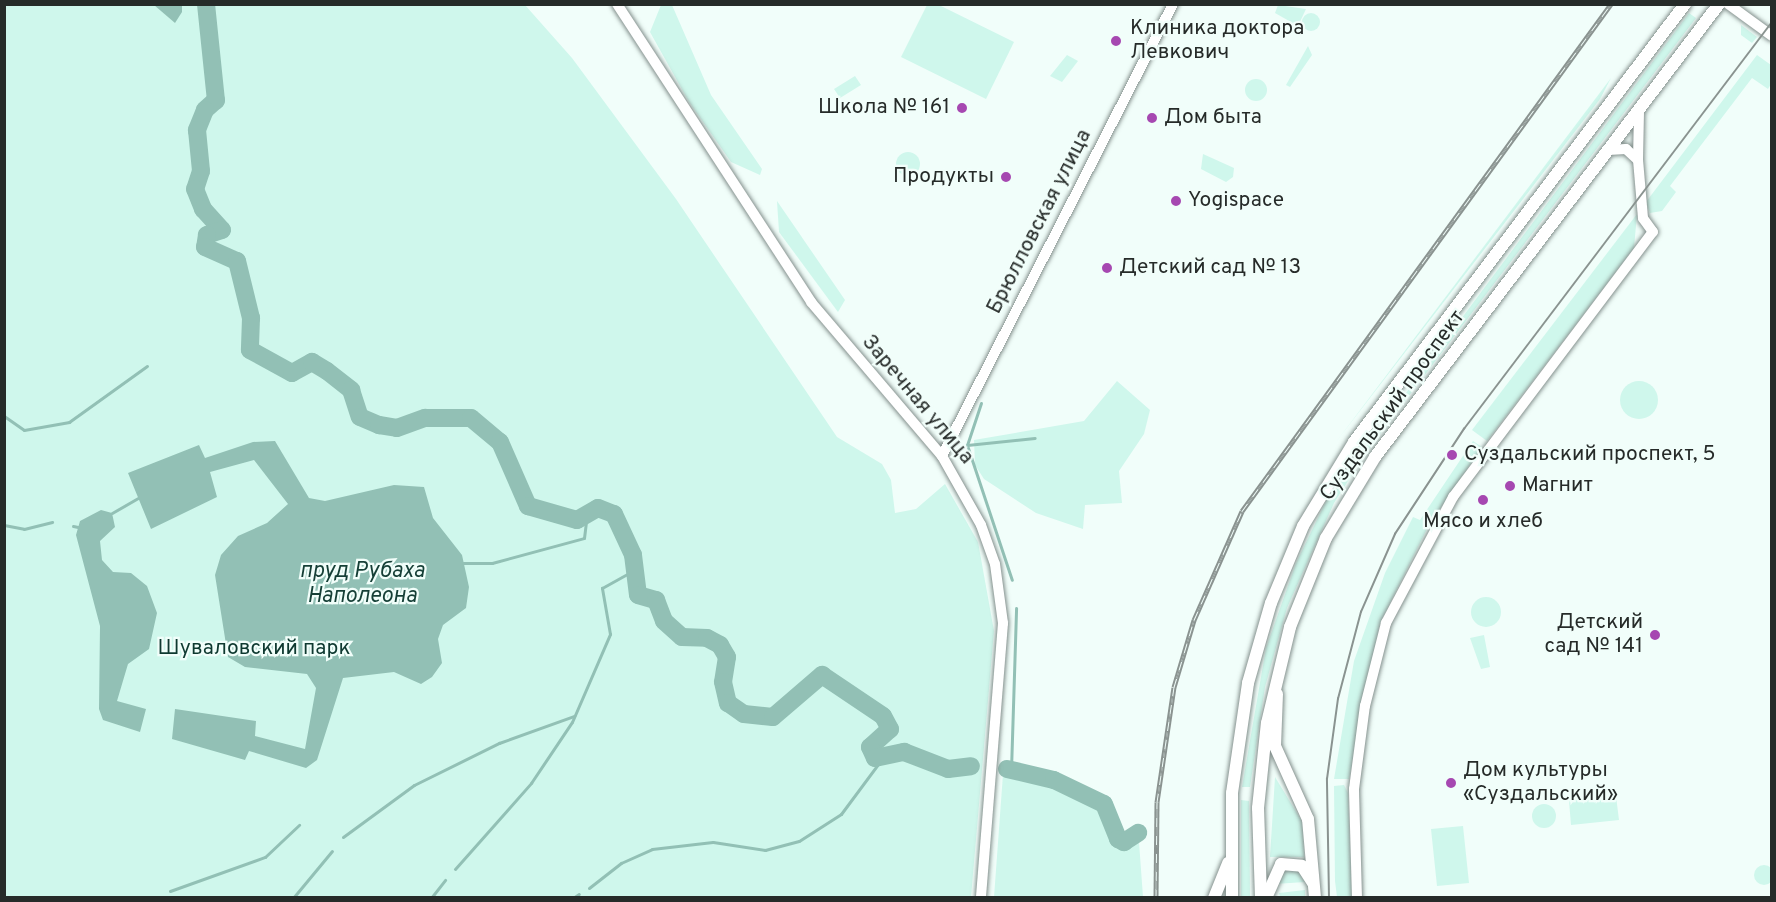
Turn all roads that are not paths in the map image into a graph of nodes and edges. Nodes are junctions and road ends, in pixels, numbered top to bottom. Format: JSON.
{"nodes":[{"id":1,"x":617,"y":4,"type":"edge"},
{"id":2,"x":1173,"y":4,"type":"edge"},
{"id":3,"x":1685,"y":4,"type":"edge"},
{"id":4,"x":1719,"y":4,"type":"edge"},
{"id":5,"x":1728,"y":4,"type":"edge"},
{"id":6,"x":1772,"y":36,"type":"edge"},
{"id":7,"x":1639,"y":111,"type":"junction"},
{"id":8,"x":1608,"y":150,"type":"junction"},
{"id":9,"x":1638,"y":160,"type":"junction"},
{"id":10,"x":942,"y":456,"type":"junction"},
{"id":11,"x":1275,"y":678,"type":"junction"},
{"id":12,"x":1230,"y":859,"type":"junction"},
{"id":13,"x":1314,"y":884,"type":"junction"},
{"id":14,"x":981,"y":897,"type":"edge"},
{"id":15,"x":1214,"y":897,"type":"edge"},
{"id":16,"x":1232,"y":897,"type":"edge"},
{"id":17,"x":1261,"y":897,"type":"edge"},
{"id":18,"x":1266,"y":897,"type":"edge"},
{"id":19,"x":1315,"y":897,"type":"edge"},
{"id":20,"x":1357,"y":897,"type":"edge"}],
"edges":[{"from":1,"to":10,"type":"street","name":"Заречная улица"},
{"from":2,"to":10,"type":"street","name":"Брюлловская улица"},
{"from":3,"to":12,"type":"main road","name":"Суздальский проспект"},
{"from":4,"to":7,"type":"main road","name":"Суздальский проспект"},
{"from":5,"to":6,"type":"street"},
{"from":7,"to":8,"type":"main road","name":"Суздальский проспект"},
{"from":7,"to":9,"type":"street"},
{"from":8,"to":9,"type":"street"},
{"from":8,"to":11,"type":"main road","name":"Суздальский проспект"},
{"from":9,"to":20,"type":"street"},
{"from":10,"to":14,"type":"street","name":"Заречная улица"},
{"from":11,"to":13,"type":"main road"},
{"from":11,"to":17,"type":"main road","name":"Суздальский проспект"},
{"from":12,"to":15,"type":"main road"},
{"from":12,"to":16,"type":"main road","name":"Суздальский проспект"},
{"from":13,"to":18,"type":"main road"},
{"from":13,"to":19,"type":"main road"}]}
